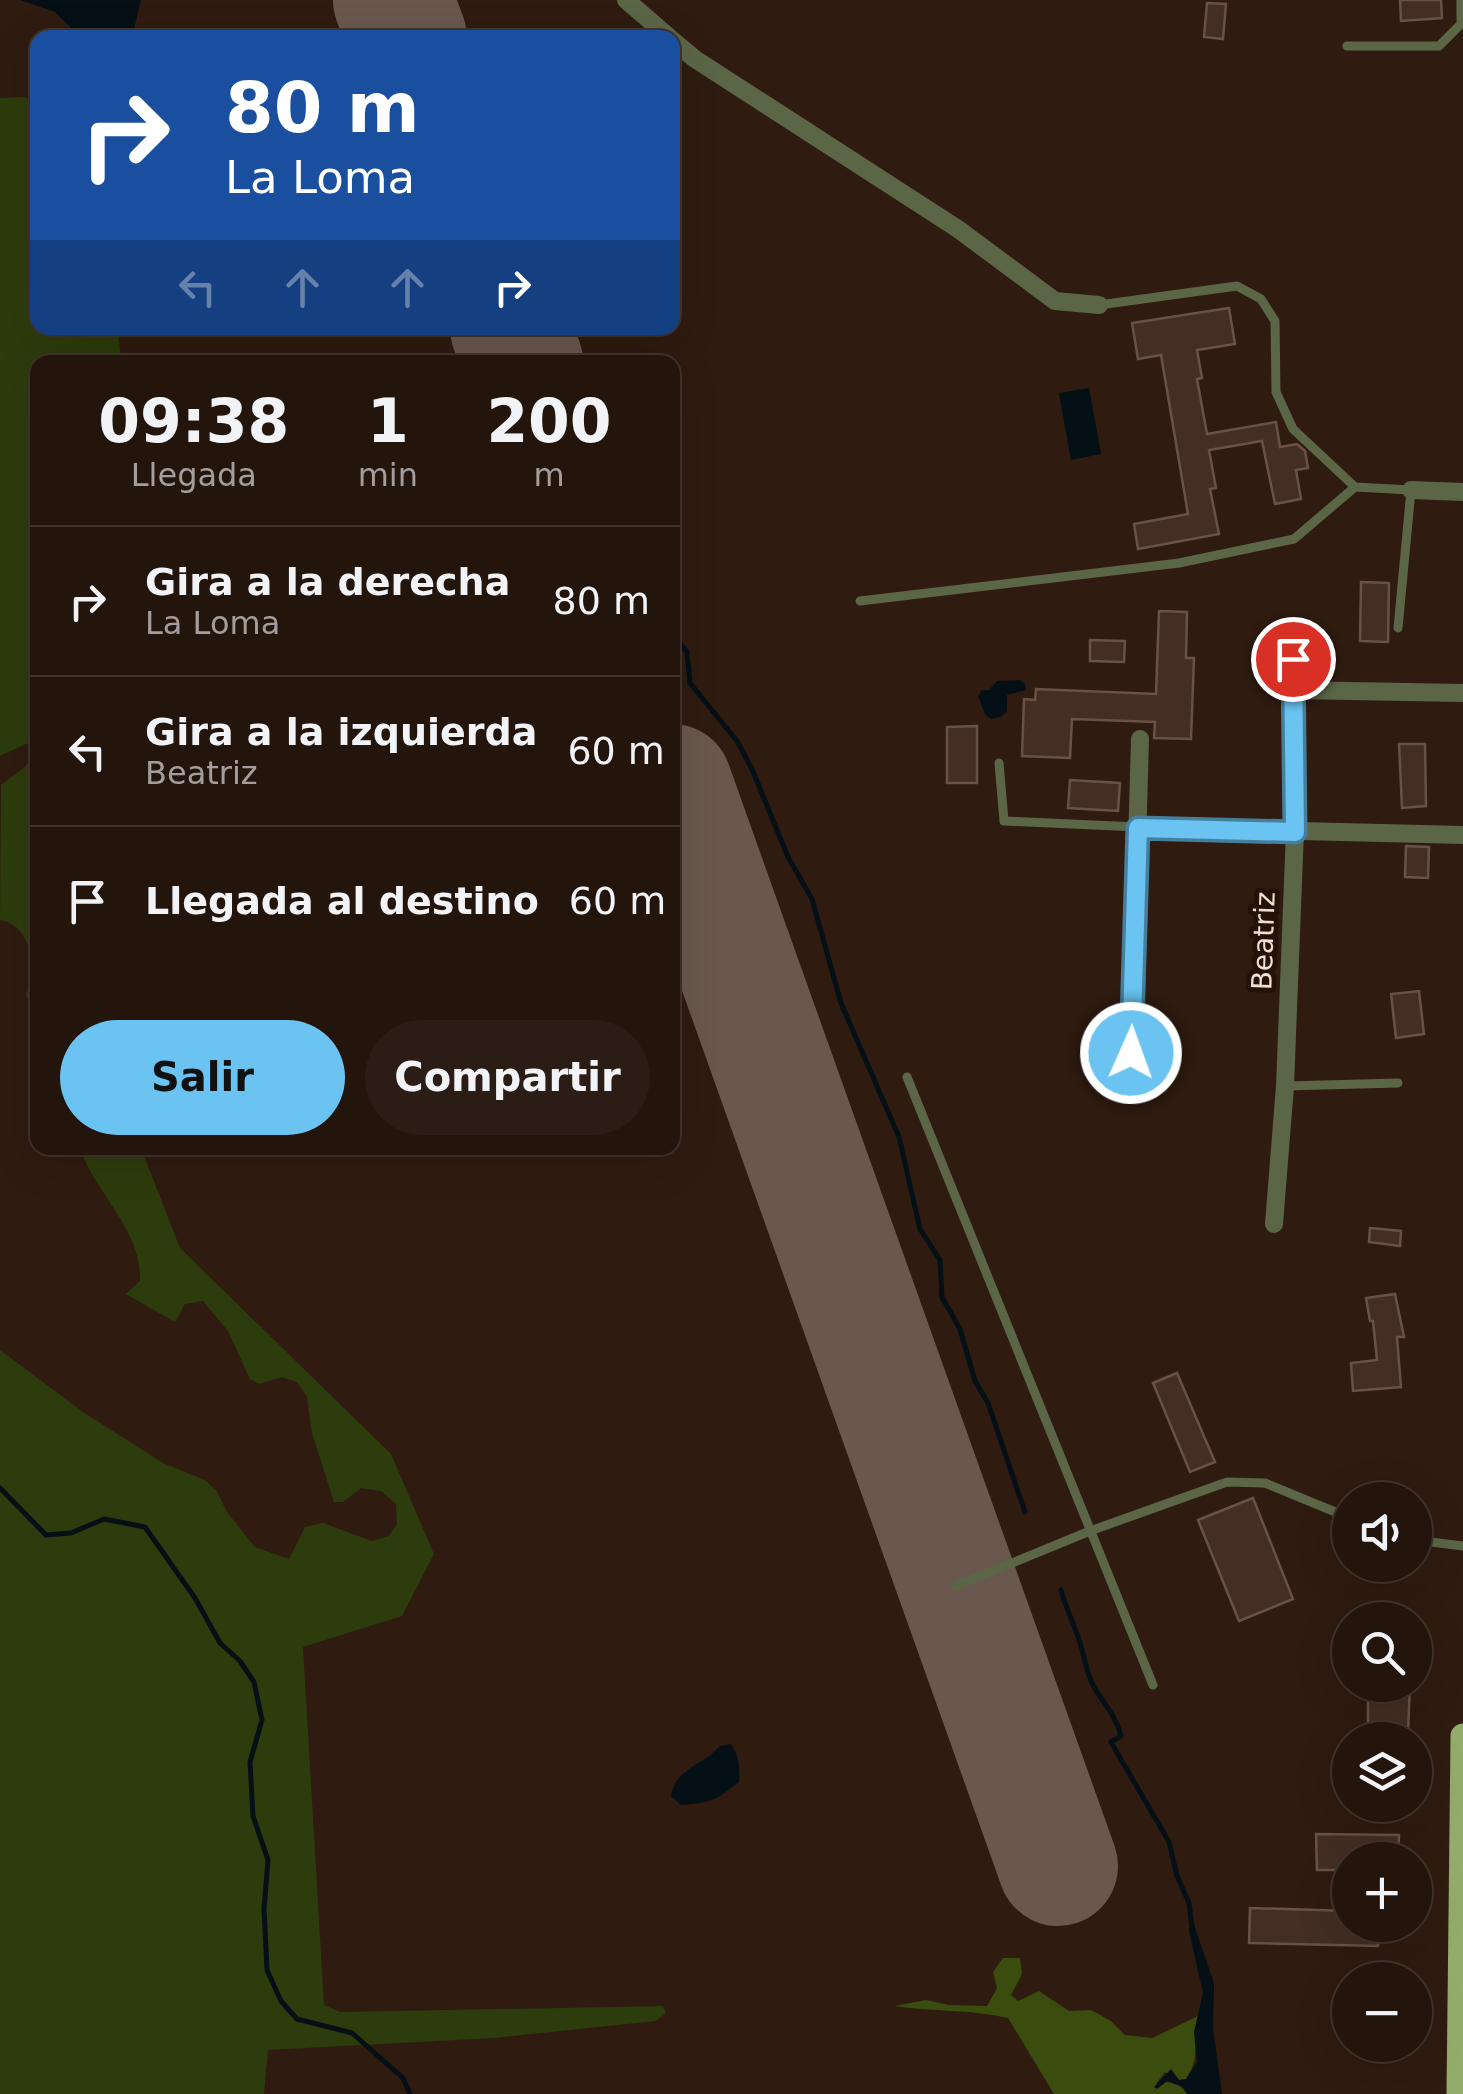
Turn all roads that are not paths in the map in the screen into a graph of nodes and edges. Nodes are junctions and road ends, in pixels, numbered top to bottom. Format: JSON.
{"nodes":[{"id":1,"x":626,"y":0,"type":"edge"},
{"id":2,"x":1461,"y":0,"type":"edge"},
{"id":3,"x":661,"y":30,"type":"edge"},
{"id":4,"x":680,"y":46,"type":"edge"},
{"id":5,"x":1346,"y":46,"type":"dead end"},
{"id":6,"x":1098,"y":305,"type":"joint"},
{"id":7,"x":1355,"y":487,"type":"junction"},
{"id":8,"x":1411,"y":490,"type":"junction"},
{"id":9,"x":1463,"y":492,"type":"edge"},
{"id":10,"x":860,"y":601,"type":"dead end"},
{"id":11,"x":1398,"y":628,"type":"dead end"},
{"id":12,"x":1293,"y":659,"type":"dead end"},
{"id":13,"x":1296,"y":690,"type":"junction"},
{"id":14,"x":1463,"y":693,"type":"edge"},
{"id":15,"x":1140,"y":739,"type":"dead end"},
{"id":16,"x":999,"y":763,"type":"dead end"},
{"id":17,"x":1138,"y":828,"type":"junction"},
{"id":18,"x":1295,"y":832,"type":"junction"},
{"id":19,"x":1463,"y":835,"type":"edge"},
{"id":20,"x":907,"y":1077,"type":"dead end"},
{"id":21,"x":1398,"y":1084,"type":"dead end"},
{"id":22,"x":1285,"y":1086,"type":"junction"},
{"id":23,"x":1130,"y":1090,"type":"dead end"},
{"id":24,"x":1274,"y":1224,"type":"dead end"},
{"id":25,"x":1332,"y":1510,"type":"edge"},
{"id":26,"x":1090,"y":1531,"type":"junction"},
{"id":27,"x":1432,"y":1542,"type":"edge"},
{"id":28,"x":1463,"y":1546,"type":"edge"},
{"id":29,"x":956,"y":1586,"type":"dead end"},
{"id":30,"x":1153,"y":1685,"type":"dead end"},
{"id":31,"x":1463,"y":1736,"type":"edge"},
{"id":32,"x":1463,"y":1748,"type":"edge"},
{"id":33,"x":1459,"y":2094,"type":"edge"}],
"edges":[{"from":1,"to":3,"type":"street"},
{"from":2,"to":5,"type":"lane"},
{"from":4,"to":6,"type":"street"},
{"from":6,"to":7,"type":"lane"},
{"from":7,"to":8,"type":"lane"},
{"from":7,"to":10,"type":"lane"},
{"from":8,"to":9,"type":"street"},
{"from":8,"to":11,"type":"lane"},
{"from":12,"to":13,"type":"street","name":"Beatriz"},
{"from":13,"to":14,"type":"street"},
{"from":13,"to":18,"type":"street","name":"Beatriz"},
{"from":15,"to":17,"type":"street"},
{"from":16,"to":17,"type":"lane"},
{"from":17,"to":18,"type":"street"},
{"from":17,"to":23,"type":"street"},
{"from":18,"to":19,"type":"street"},
{"from":18,"to":22,"type":"street","name":"Beatriz"},
{"from":20,"to":26,"type":"lane"},
{"from":21,"to":22,"type":"lane"},
{"from":22,"to":24,"type":"street","name":"Beatriz"},
{"from":25,"to":26,"type":"lane"},
{"from":26,"to":29,"type":"lane"},
{"from":26,"to":30,"type":"lane"},
{"from":27,"to":28,"type":"lane"},
{"from":31,"to":32,"type":"main road"},
{"from":32,"to":33,"type":"main road"}]}
